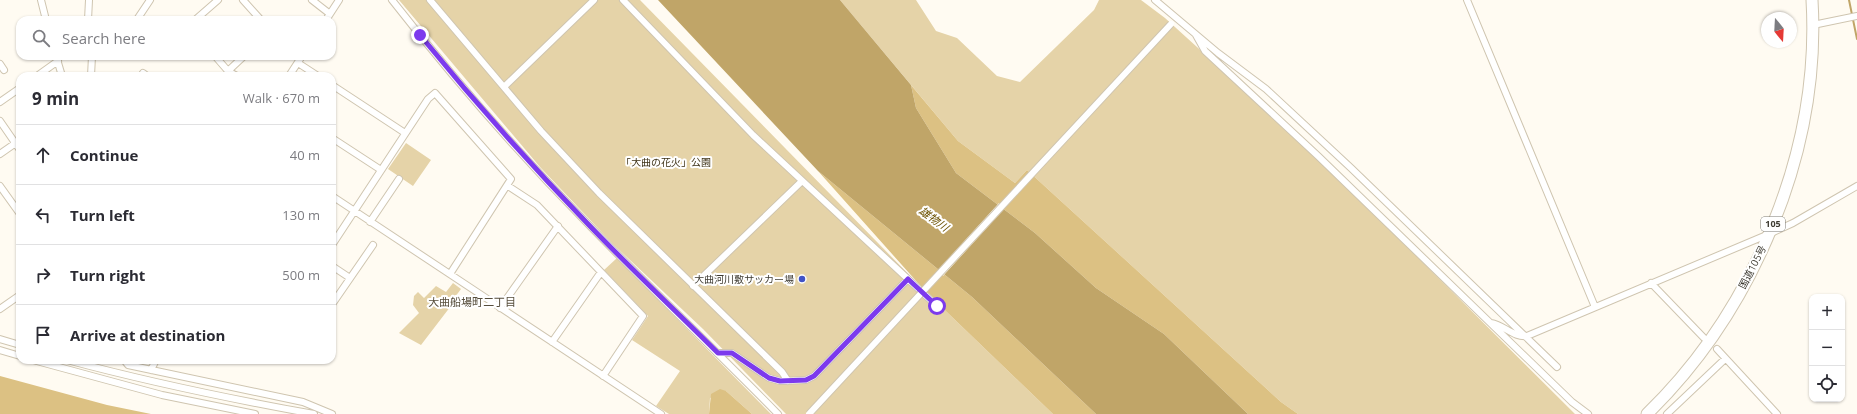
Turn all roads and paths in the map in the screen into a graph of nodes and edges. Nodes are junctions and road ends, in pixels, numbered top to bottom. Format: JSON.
{"nodes":[{"id":1,"x":41,"y":0,"type":"edge"},
{"id":2,"x":89,"y":0,"type":"edge"},
{"id":3,"x":150,"y":0,"type":"edge"},
{"id":4,"x":218,"y":0,"type":"edge"},
{"id":5,"x":243,"y":0,"type":"edge"},
{"id":6,"x":312,"y":0,"type":"edge"},
{"id":7,"x":339,"y":0,"type":"edge"},
{"id":8,"x":392,"y":0,"type":"edge"},
{"id":9,"x":430,"y":0,"type":"edge"},
{"id":10,"x":594,"y":0,"type":"edge"},
{"id":11,"x":623,"y":0,"type":"edge"},
{"id":12,"x":1155,"y":0,"type":"edge"},
{"id":13,"x":1466,"y":0,"type":"edge"},
{"id":14,"x":1812,"y":0,"type":"edge"},
{"id":15,"x":330,"y":14,"type":"joint"},
{"id":16,"x":45,"y":16,"type":"edge"},
{"id":17,"x":88,"y":16,"type":"edge"},
{"id":18,"x":139,"y":16,"type":"edge"},
{"id":19,"x":200,"y":16,"type":"edge"},
{"id":20,"x":257,"y":16,"type":"edge"},
{"id":21,"x":1857,"y":16,"type":"edge"},
{"id":22,"x":1175,"y":18,"type":"junction"},
{"id":23,"x":1814,"y":25,"type":"junction"},
{"id":24,"x":1196,"y":35,"type":"junction"},
{"id":25,"x":56,"y":60,"type":"edge"},
{"id":26,"x":57,"y":60,"type":"edge"},
{"id":27,"x":92,"y":60,"type":"edge"},
{"id":28,"x":218,"y":60,"type":"edge"},
{"id":29,"x":240,"y":60,"type":"edge"},
{"id":30,"x":300,"y":60,"type":"edge"},
{"id":31,"x":298,"y":63,"type":"junction"},
{"id":32,"x":0,"y":64,"type":"edge"},
{"id":33,"x":4,"y":70,"type":"dead end"},
{"id":34,"x":228,"y":71,"type":"joint"},
{"id":35,"x":42,"y":72,"type":"edge"},
{"id":36,"x":61,"y":72,"type":"edge"},
{"id":37,"x":91,"y":72,"type":"edge"},
{"id":38,"x":292,"y":72,"type":"edge"},
{"id":39,"x":312,"y":72,"type":"edge"},
{"id":40,"x":504,"y":87,"type":"junction"},
{"id":41,"x":336,"y":88,"type":"edge"},
{"id":42,"x":16,"y":91,"type":"edge"},
{"id":43,"x":0,"y":102,"type":"edge"},
{"id":44,"x":0,"y":121,"type":"edge"},
{"id":45,"x":405,"y":133,"type":"junction"},
{"id":46,"x":16,"y":139,"type":"edge"},
{"id":47,"x":336,"y":141,"type":"edge"},
{"id":48,"x":16,"y":142,"type":"edge"},
{"id":49,"x":0,"y":154,"type":"edge"},
{"id":50,"x":381,"y":170,"type":"junction"},
{"id":51,"x":399,"y":179,"type":"dead end"},
{"id":52,"x":802,"y":181,"type":"junction"},
{"id":53,"x":0,"y":186,"type":"edge"},
{"id":54,"x":508,"y":186,"type":"junction"},
{"id":55,"x":1857,"y":186,"type":"edge"},
{"id":56,"x":336,"y":199,"type":"edge"},
{"id":57,"x":16,"y":208,"type":"edge"},
{"id":58,"x":354,"y":211,"type":"junction"},
{"id":59,"x":370,"y":222,"type":"junction"},
{"id":60,"x":558,"y":226,"type":"junction"},
{"id":61,"x":1769,"y":234,"type":"junction"},
{"id":62,"x":336,"y":239,"type":"edge"},
{"id":63,"x":373,"y":245,"type":"dead end"},
{"id":64,"x":336,"y":269,"type":"edge"},
{"id":65,"x":601,"y":272,"type":"junction"},
{"id":66,"x":450,"y":274,"type":"junction"},
{"id":67,"x":350,"y":278,"type":"junction"},
{"id":68,"x":908,"y":279,"type":"junction"},
{"id":69,"x":1651,"y":283,"type":"junction"},
{"id":70,"x":693,"y":286,"type":"junction"},
{"id":71,"x":16,"y":298,"type":"edge"},
{"id":72,"x":336,"y":299,"type":"edge"},
{"id":73,"x":937,"y":306,"type":"dead end"},
{"id":74,"x":1595,"y":307,"type":"junction"},
{"id":75,"x":500,"y":308,"type":"junction"},
{"id":76,"x":0,"y":309,"type":"edge"},
{"id":77,"x":1491,"y":323,"type":"junction"},
{"id":78,"x":1527,"y":336,"type":"junction"},
{"id":79,"x":1704,"y":338,"type":"dead end"},
{"id":80,"x":0,"y":339,"type":"edge"},
{"id":81,"x":552,"y":342,"type":"junction"},
{"id":82,"x":16,"y":344,"type":"edge"},
{"id":83,"x":1717,"y":349,"type":"dead end"},
{"id":84,"x":0,"y":350,"type":"edge"},
{"id":85,"x":718,"y":353,"type":"junction"},
{"id":86,"x":16,"y":355,"type":"edge"},
{"id":87,"x":1725,"y":359,"type":"junction"},
{"id":88,"x":48,"y":364,"type":"edge"},
{"id":89,"x":82,"y":364,"type":"edge"},
{"id":90,"x":154,"y":364,"type":"edge"},
{"id":91,"x":130,"y":365,"type":"joint"},
{"id":92,"x":1557,"y":367,"type":"dead end"},
{"id":93,"x":151,"y":370,"type":"junction"},
{"id":94,"x":127,"y":376,"type":"junction"},
{"id":95,"x":603,"y":376,"type":"junction"},
{"id":96,"x":788,"y":381,"type":"junction"},
{"id":97,"x":255,"y":414,"type":"edge"},
{"id":98,"x":314,"y":414,"type":"edge"},
{"id":99,"x":332,"y":414,"type":"edge"},
{"id":100,"x":661,"y":414,"type":"edge"},
{"id":101,"x":778,"y":414,"type":"edge"},
{"id":102,"x":808,"y":414,"type":"edge"},
{"id":103,"x":1588,"y":414,"type":"edge"},
{"id":104,"x":1647,"y":414,"type":"edge"},
{"id":105,"x":1667,"y":414,"type":"edge"},
{"id":106,"x":1777,"y":414,"type":"edge"}],
"edges":[{"from":1,"to":16,"type":"street"},
{"from":2,"to":17,"type":"street"},
{"from":3,"to":18,"type":"street"},
{"from":4,"to":19,"type":"street"},
{"from":5,"to":20,"type":"street"},
{"from":6,"to":15,"type":"street"},
{"from":7,"to":15,"type":"street"},
{"from":8,"to":85,"type":"street"},
{"from":9,"to":40,"type":"street"},
{"from":10,"to":40,"type":"street"},
{"from":11,"to":52,"type":"street"},
{"from":12,"to":22,"type":"street"},
{"from":13,"to":74,"type":"street"},
{"from":14,"to":23,"type":"highway","name":"国道105号","number":"105"},
{"from":21,"to":23,"type":"street"},
{"from":22,"to":24,"type":"street"},
{"from":22,"to":102,"type":"street","bridge":true},
{"from":23,"to":61,"type":"highway","name":"国道105号","number":"105"},
{"from":24,"to":77,"type":"street"},
{"from":24,"to":78,"type":"street"},
{"from":25,"to":35,"type":"street"},
{"from":26,"to":36,"type":"street"},
{"from":27,"to":37,"type":"street"},
{"from":28,"to":34,"type":"street"},
{"from":29,"to":34,"type":"street"},
{"from":30,"to":31,"type":"street"},
{"from":31,"to":38,"type":"street"},
{"from":31,"to":39,"type":"street"},
{"from":32,"to":33,"type":"street"},
{"from":40,"to":70,"type":"street"},
{"from":41,"to":45,"type":"street"},
{"from":42,"to":43,"type":"street"},
{"from":44,"to":46,"type":"street"},
{"from":45,"to":50,"type":"street"},
{"from":45,"to":54,"type":"street"},
{"from":47,"to":50,"type":"street"},
{"from":48,"to":49,"type":"street"},
{"from":50,"to":58,"type":"street"},
{"from":51,"to":59,"type":"street"},
{"from":52,"to":68,"type":"street"},
{"from":52,"to":70,"type":"street"},
{"from":53,"to":57,"type":"street"},
{"from":54,"to":60,"type":"street"},
{"from":54,"to":66,"type":"street"},
{"from":55,"to":61,"type":"street"},
{"from":56,"to":58,"type":"street"},
{"from":58,"to":59,"type":"street"},
{"from":58,"to":62,"type":"street"},
{"from":59,"to":66,"type":"street"},
{"from":60,"to":65,"type":"street"},
{"from":60,"to":75,"type":"street"},
{"from":61,"to":69,"type":"street"},
{"from":61,"to":104,"type":"highway","name":"国道105号","number":"105"},
{"from":63,"to":67,"type":"street"},
{"from":64,"to":67,"type":"street"},
{"from":65,"to":81,"type":"street"},
{"from":65,"to":95,"type":"street"},
{"from":66,"to":75,"type":"street"},
{"from":67,"to":72,"type":"street"},
{"from":68,"to":73,"type":"street"},
{"from":68,"to":96,"type":"street"},
{"from":69,"to":74,"type":"street"},
{"from":69,"to":79,"type":"street"},
{"from":70,"to":96,"type":"street"},
{"from":71,"to":76,"type":"street"},
{"from":74,"to":78,"type":"street"},
{"from":75,"to":81,"type":"street"},
{"from":77,"to":78,"type":"street"},
{"from":77,"to":103,"type":"street"},
{"from":78,"to":92,"type":"street"},
{"from":80,"to":82,"type":"street"},
{"from":81,"to":95,"type":"street"},
{"from":83,"to":87,"type":"street"},
{"from":84,"to":86,"type":"street"},
{"from":85,"to":96,"type":"street"},
{"from":85,"to":101,"type":"street"},
{"from":87,"to":105,"type":"street"},
{"from":87,"to":106,"type":"street"},
{"from":88,"to":97,"type":"street"},
{"from":89,"to":94,"type":"street"},
{"from":90,"to":93,"type":"street"},
{"from":91,"to":93,"type":"street"},
{"from":91,"to":94,"type":"street"},
{"from":93,"to":99,"type":"street"},
{"from":94,"to":98,"type":"street"},
{"from":95,"to":100,"type":"street"}]}
